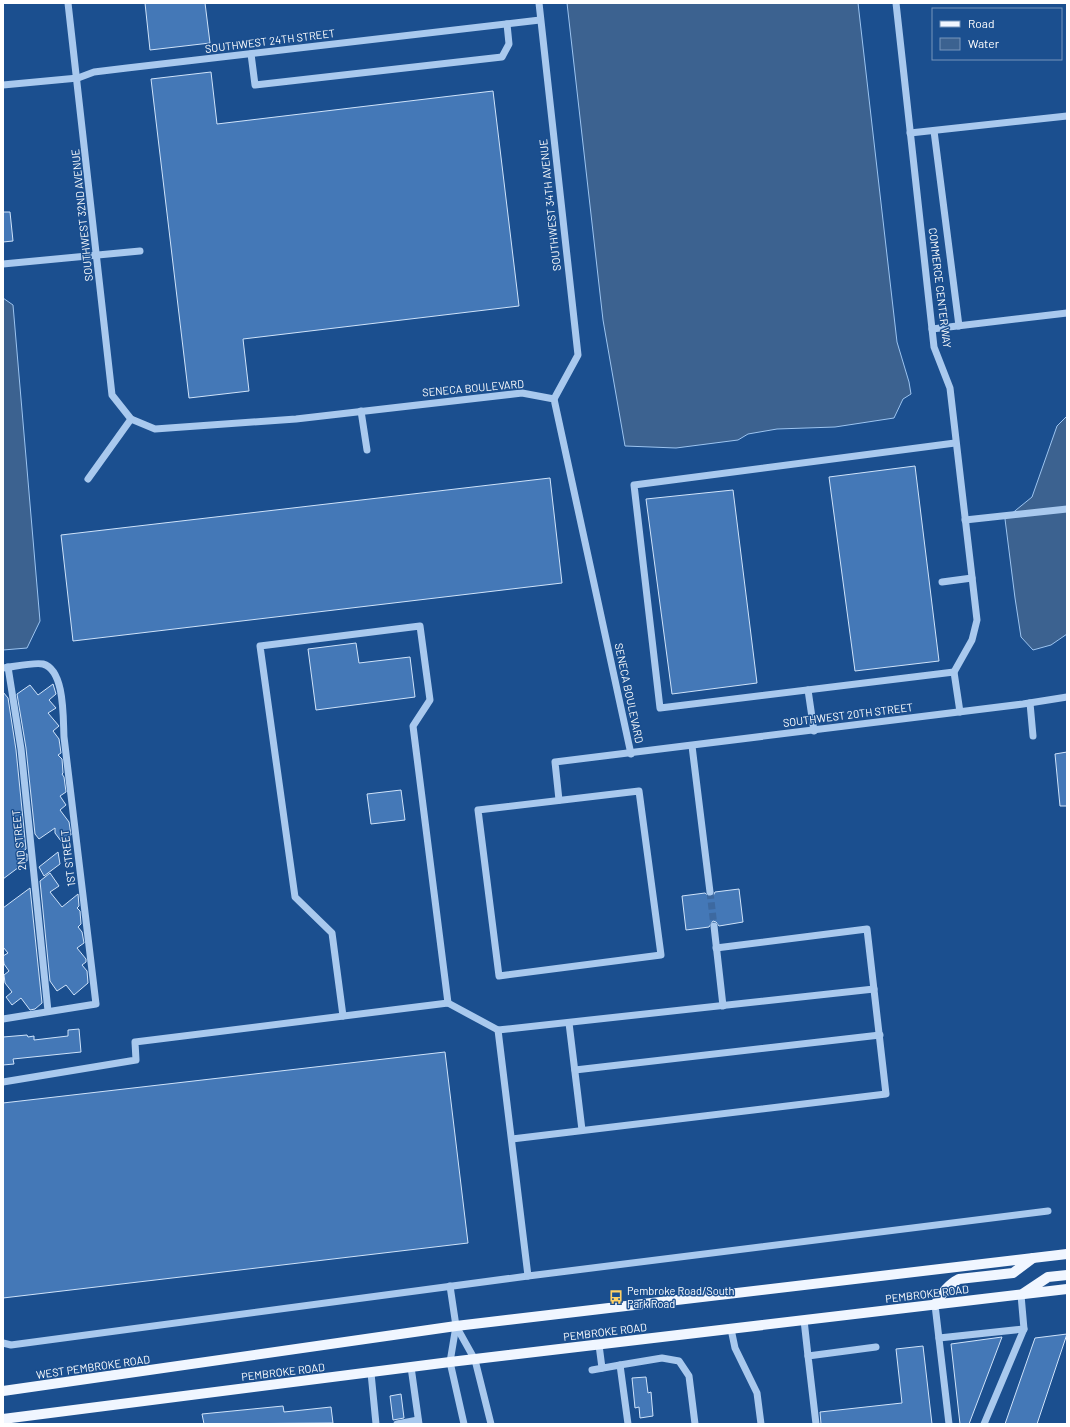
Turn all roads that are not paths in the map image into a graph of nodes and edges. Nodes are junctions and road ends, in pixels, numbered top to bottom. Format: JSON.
{"nodes":[{"id":1,"x":68,"y":3,"type":"edge"},
{"id":2,"x":539,"y":3,"type":"edge"},
{"id":3,"x":896,"y":3,"type":"edge"},
{"id":4,"x":540,"y":20,"type":"junction"},
{"id":5,"x":507,"y":24,"type":"junction"},
{"id":6,"x":251,"y":54,"type":"junction"},
{"id":7,"x":78,"y":78,"type":"junction"},
{"id":8,"x":3,"y":85,"type":"edge"},
{"id":9,"x":1067,"y":116,"type":"edge"},
{"id":10,"x":934,"y":131,"type":"junction"},
{"id":11,"x":910,"y":133,"type":"junction"},
{"id":12,"x":140,"y":251,"type":"dead end"},
{"id":13,"x":97,"y":254,"type":"junction"},
{"id":14,"x":3,"y":264,"type":"edge"},
{"id":15,"x":1067,"y":314,"type":"edge"},
{"id":16,"x":959,"y":326,"type":"junction"},
{"id":17,"x":932,"y":329,"type":"junction"},
{"id":18,"x":554,"y":399,"type":"junction"},
{"id":19,"x":361,"y":411,"type":"junction"},
{"id":20,"x":131,"y":419,"type":"junction"},
{"id":21,"x":955,"y":443,"type":"junction"},
{"id":22,"x":367,"y":450,"type":"dead end"},
{"id":23,"x":88,"y":479,"type":"dead end"},
{"id":24,"x":1067,"y":509,"type":"edge"},
{"id":25,"x":965,"y":520,"type":"junction"},
{"id":26,"x":972,"y":578,"type":"junction"},
{"id":27,"x":942,"y":582,"type":"dead end"},
{"id":28,"x":6,"y":667,"type":"edge"},
{"id":29,"x":954,"y":672,"type":"junction"},
{"id":30,"x":808,"y":690,"type":"junction"},
{"id":31,"x":1067,"y":697,"type":"edge"},
{"id":32,"x":1030,"y":704,"type":"junction"},
{"id":33,"x":960,"y":712,"type":"junction"},
{"id":34,"x":814,"y":731,"type":"junction"},
{"id":35,"x":1033,"y":736,"type":"dead end"},
{"id":36,"x":692,"y":746,"type":"junction"},
{"id":37,"x":631,"y":754,"type":"junction"},
{"id":38,"x":559,"y":800,"type":"junction"},
{"id":39,"x":710,"y":892,"type":"tunnel mouth"},
{"id":40,"x":714,"y":926,"type":"tunnel mouth"},
{"id":41,"x":716,"y":948,"type":"junction"},
{"id":42,"x":874,"y":989,"type":"junction"},
{"id":43,"x":448,"y":1003,"type":"junction"},
{"id":44,"x":723,"y":1006,"type":"junction"},
{"id":45,"x":48,"y":1011,"type":"junction"},
{"id":46,"x":343,"y":1016,"type":"junction"},
{"id":47,"x":3,"y":1019,"type":"edge"},
{"id":48,"x":570,"y":1023,"type":"junction"},
{"id":49,"x":498,"y":1030,"type":"junction"},
{"id":50,"x":880,"y":1035,"type":"junction"},
{"id":51,"x":575,"y":1070,"type":"junction"},
{"id":52,"x":3,"y":1082,"type":"edge"},
{"id":53,"x":582,"y":1130,"type":"junction"},
{"id":54,"x":512,"y":1138,"type":"junction"},
{"id":55,"x":1048,"y":1211,"type":"dead end"},
{"id":56,"x":1067,"y":1254,"type":"edge"},
{"id":57,"x":1033,"y":1258,"type":"junction"},
{"id":58,"x":1067,"y":1275,"type":"edge"},
{"id":59,"x":528,"y":1276,"type":"junction"},
{"id":60,"x":450,"y":1286,"type":"junction"},
{"id":61,"x":1067,"y":1289,"type":"edge"},
{"id":62,"x":1021,"y":1295,"type":"junction"},
{"id":63,"x":935,"y":1305,"type":"junction"},
{"id":64,"x":804,"y":1320,"type":"junction"},
{"id":65,"x":456,"y":1326,"type":"junction"},
{"id":66,"x":731,"y":1329,"type":"junction"},
{"id":67,"x":1024,"y":1329,"type":"junction"},
{"id":68,"x":939,"y":1338,"type":"junction"},
{"id":69,"x":3,"y":1343,"type":"edge"},
{"id":70,"x":599,"y":1345,"type":"junction"},
{"id":71,"x":876,"y":1347,"type":"dead end"},
{"id":72,"x":808,"y":1356,"type":"junction"},
{"id":73,"x":476,"y":1360,"type":"junction"},
{"id":74,"x":450,"y":1362,"type":"junction"},
{"id":75,"x":187,"y":1365,"type":"joint"},
{"id":76,"x":620,"y":1365,"type":"junction"},
{"id":77,"x":411,"y":1367,"type":"junction"},
{"id":78,"x":602,"y":1368,"type":"junction"},
{"id":79,"x":592,"y":1370,"type":"dead end"},
{"id":80,"x":371,"y":1372,"type":"junction"},
{"id":81,"x":3,"y":1392,"type":"edge"},
{"id":82,"x":3,"y":1420,"type":"edge"},
{"id":83,"x":418,"y":1422,"type":"edge"},
{"id":84,"x":376,"y":1424,"type":"edge"},
{"id":85,"x":397,"y":1424,"type":"edge"},
{"id":86,"x":464,"y":1424,"type":"edge"},
{"id":87,"x":491,"y":1424,"type":"edge"},
{"id":88,"x":628,"y":1424,"type":"edge"},
{"id":89,"x":696,"y":1424,"type":"edge"},
{"id":90,"x":761,"y":1424,"type":"edge"},
{"id":91,"x":816,"y":1424,"type":"edge"},
{"id":92,"x":950,"y":1424,"type":"edge"},
{"id":93,"x":984,"y":1424,"type":"edge"}],
"edges":[{"from":1,"to":7,"type":"street","name":"SOUTHWEST 32ND AVENUE"},
{"from":2,"to":4,"type":"street","name":"SOUTHWEST 34TH AVENUE"},
{"from":3,"to":11,"type":"street","name":"COMMERCE CENTER WAY"},
{"from":4,"to":5,"type":"street","name":"SOUTHWEST 24TH STREET"},
{"from":4,"to":18,"type":"street","name":"SOUTHWEST 34TH AVENUE"},
{"from":5,"to":6,"type":"street","name":"SOUTHWEST 24TH STREET"},
{"from":5,"to":6,"type":"street"},
{"from":6,"to":7,"type":"street","name":"SOUTHWEST 24TH STREET"},
{"from":7,"to":8,"type":"street","name":"SOUTHWEST 24TH STREET"},
{"from":7,"to":13,"type":"street","name":"SOUTHWEST 32ND AVENUE"},
{"from":9,"to":10,"type":"street"},
{"from":10,"to":11,"type":"street"},
{"from":10,"to":16,"type":"street"},
{"from":11,"to":17,"type":"street","name":"COMMERCE CENTER WAY"},
{"from":12,"to":13,"type":"street"},
{"from":13,"to":14,"type":"street"},
{"from":13,"to":20,"type":"street","name":"SOUTHWEST 32ND AVENUE"},
{"from":15,"to":16,"type":"street"},
{"from":16,"to":17,"type":"street"},
{"from":17,"to":21,"type":"street","name":"COMMERCE CENTER WAY"},
{"from":18,"to":19,"type":"street","name":"SENECA BOULEVARD"},
{"from":18,"to":37,"type":"street","name":"SENECA BOULEVARD"},
{"from":19,"to":20,"type":"street","name":"SENECA BOULEVARD"},
{"from":19,"to":22,"type":"street"},
{"from":20,"to":23,"type":"street"},
{"from":21,"to":25,"type":"street","name":"COMMERCE CENTER WAY"},
{"from":21,"to":30,"type":"street"},
{"from":24,"to":25,"type":"street"},
{"from":25,"to":26,"type":"street","name":"COMMERCE CENTER WAY"},
{"from":26,"to":27,"type":"street"},
{"from":26,"to":29,"type":"street","name":"COMMERCE CENTER WAY"},
{"from":28,"to":45,"type":"street","name":"2ND STREET"},
{"from":28,"to":45,"type":"street","name":"1ST STREET"},
{"from":29,"to":30,"type":"street"},
{"from":29,"to":33,"type":"street"},
{"from":30,"to":34,"type":"street"},
{"from":31,"to":32,"type":"street","name":"SOUTHWEST 20TH STREET"},
{"from":32,"to":33,"type":"street","name":"SOUTHWEST 20TH STREET"},
{"from":32,"to":35,"type":"street"},
{"from":33,"to":34,"type":"street","name":"SOUTHWEST 20TH STREET"},
{"from":34,"to":36,"type":"street","name":"SOUTHWEST 20TH STREET"},
{"from":36,"to":37,"type":"street","name":"SOUTHWEST 20TH STREET"},
{"from":36,"to":39,"type":"street"},
{"from":37,"to":38,"type":"street","name":"SOUTHWEST 20TH STREET"},
{"from":38,"to":38,"type":"street"},
{"from":40,"to":41,"type":"street"},
{"from":41,"to":42,"type":"street"},
{"from":41,"to":44,"type":"street"},
{"from":42,"to":44,"type":"street"},
{"from":42,"to":50,"type":"street"},
{"from":43,"to":46,"type":"street"},
{"from":43,"to":46,"type":"street"},
{"from":43,"to":49,"type":"street"},
{"from":44,"to":48,"type":"street"},
{"from":45,"to":47,"type":"street","name":"1ST STREET"},
{"from":46,"to":52,"type":"street"},
{"from":48,"to":49,"type":"street"},
{"from":48,"to":51,"type":"street"},
{"from":49,"to":54,"type":"street"},
{"from":50,"to":51,"type":"street"},
{"from":50,"to":53,"type":"street"},
{"from":51,"to":53,"type":"street"},
{"from":53,"to":54,"type":"street"},
{"from":54,"to":59,"type":"street"},
{"from":55,"to":59,"type":"street"},
{"from":56,"to":57,"type":"main road","name":"PEMBROKE ROAD"},
{"from":57,"to":63,"type":"main road"},
{"from":57,"to":65,"type":"main road","name":"PEMBROKE ROAD"},
{"from":58,"to":62,"type":"main road"},
{"from":59,"to":60,"type":"street"},
{"from":60,"to":65,"type":"street"},
{"from":60,"to":69,"type":"street"},
{"from":61,"to":62,"type":"main road","name":"PEMBROKE ROAD"},
{"from":62,"to":63,"type":"main road","name":"PEMBROKE ROAD"},
{"from":62,"to":67,"type":"street"},
{"from":63,"to":64,"type":"main road","name":"PEMBROKE ROAD"},
{"from":63,"to":68,"type":"street"},
{"from":64,"to":66,"type":"main road","name":"PEMBROKE ROAD"},
{"from":64,"to":72,"type":"street"},
{"from":65,"to":73,"type":"street"},
{"from":65,"to":74,"type":"street"},
{"from":65,"to":75,"type":"main road","name":"PEMBROKE ROAD"},
{"from":66,"to":70,"type":"main road","name":"PEMBROKE ROAD"},
{"from":66,"to":90,"type":"street"},
{"from":67,"to":68,"type":"street"},
{"from":67,"to":93,"type":"street"},
{"from":68,"to":92,"type":"street"},
{"from":70,"to":73,"type":"main road","name":"PEMBROKE ROAD"},
{"from":70,"to":78,"type":"street"},
{"from":71,"to":72,"type":"street"},
{"from":72,"to":91,"type":"street"},
{"from":73,"to":74,"type":"main road","name":"PEMBROKE ROAD"},
{"from":73,"to":87,"type":"street"},
{"from":74,"to":77,"type":"main road","name":"PEMBROKE ROAD"},
{"from":74,"to":86,"type":"street"},
{"from":75,"to":81,"type":"main road","name":"WEST PEMBROKE ROAD"},
{"from":76,"to":78,"type":"street"},
{"from":76,"to":88,"type":"street"},
{"from":76,"to":89,"type":"street"},
{"from":77,"to":80,"type":"main road","name":"PEMBROKE ROAD"},
{"from":77,"to":83,"type":"street"},
{"from":78,"to":79,"type":"street"},
{"from":80,"to":82,"type":"main road","name":"PEMBROKE ROAD"},
{"from":80,"to":84,"type":"street"},
{"from":83,"to":85,"type":"street"}]}
